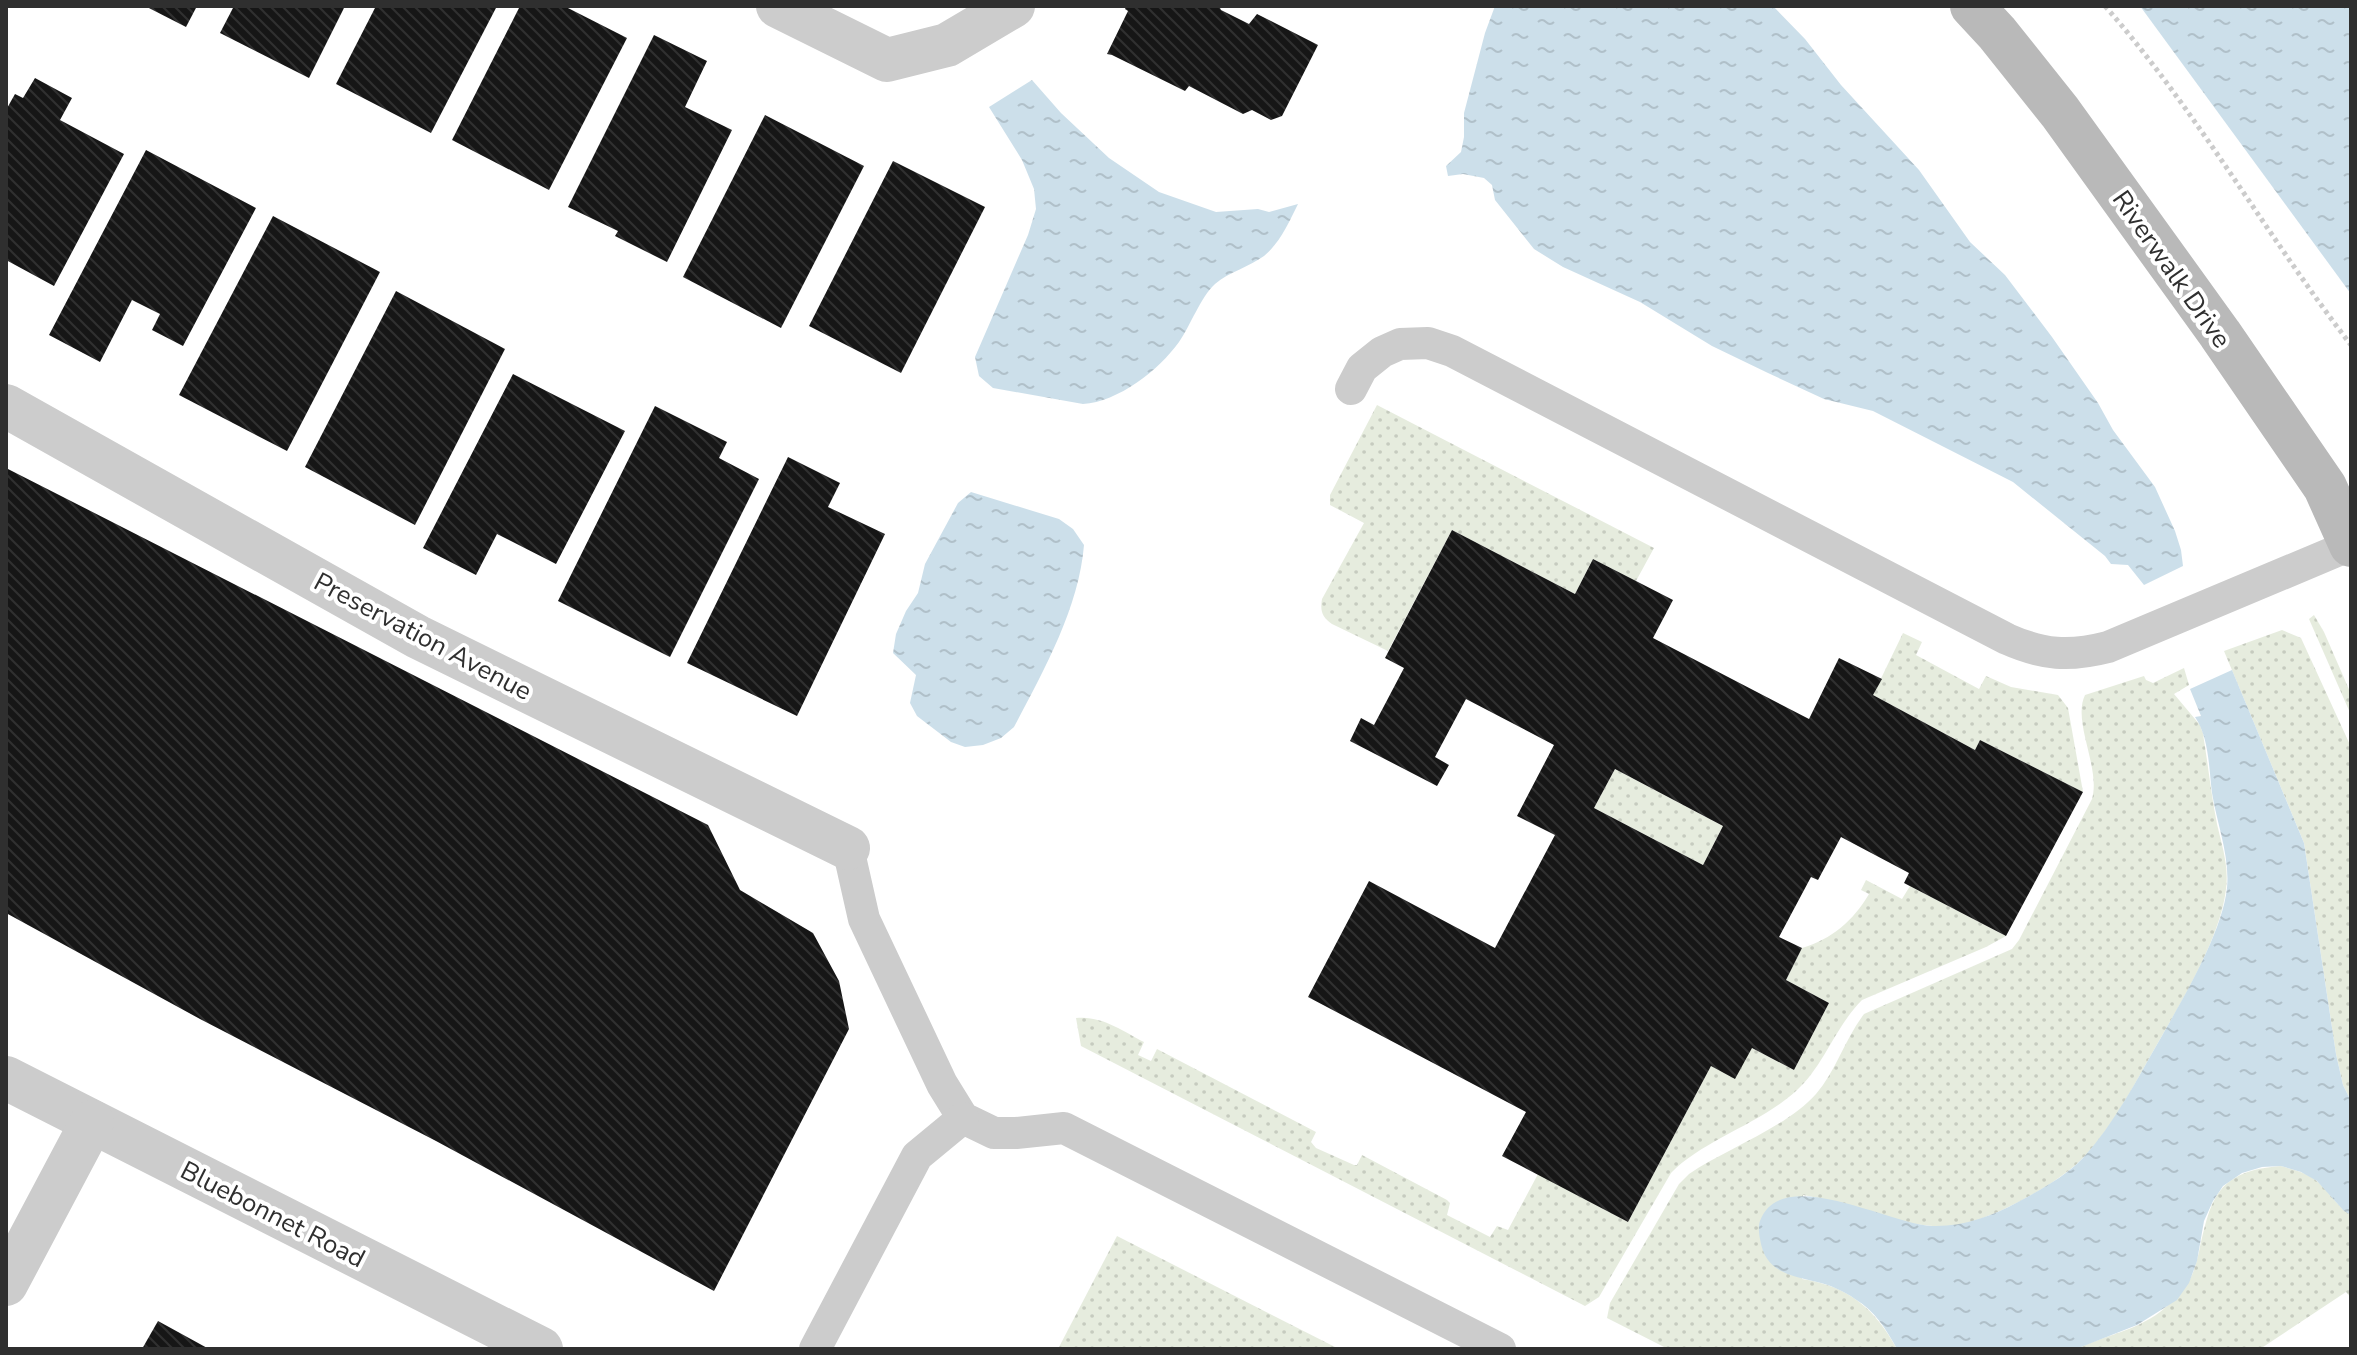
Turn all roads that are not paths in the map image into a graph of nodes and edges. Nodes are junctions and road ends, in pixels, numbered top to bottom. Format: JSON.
{"nodes":[{"id":1,"x":778,"y":6,"type":"edge"},
{"id":2,"x":1013,"y":6,"type":"edge"},
{"id":3,"x":1972,"y":6,"type":"edge"},
{"id":4,"x":1351,"y":389,"type":"dead end"},
{"id":5,"x":6,"y":406,"type":"edge"},
{"id":6,"x":2338,"y":482,"type":"edge"},
{"id":7,"x":2351,"y":545,"type":"edge"},
{"id":8,"x":848,"y":848,"type":"joint"},
{"id":9,"x":6,"y":1078,"type":"edge"},
{"id":10,"x":963,"y":1118,"type":"junction"},
{"id":11,"x":92,"y":1122,"type":"junction"},
{"id":12,"x":6,"y":1284,"type":"edge"},
{"id":13,"x":541,"y":1349,"type":"edge"},
{"id":14,"x":815,"y":1349,"type":"edge"},
{"id":15,"x":1500,"y":1349,"type":"edge"}],
"edges":[{"from":1,"to":2,"type":"street"},
{"from":3,"to":6,"type":"street","name":"Riverwalk Drive"},
{"from":4,"to":7,"type":"lane"},
{"from":5,"to":8,"type":"street","name":"Preservation Avenue"},
{"from":6,"to":7,"type":"street","name":"Riverwalk Drive"},
{"from":8,"to":10,"type":"lane"},
{"from":9,"to":11,"type":"street","name":"Bluebonnet Road"},
{"from":10,"to":14,"type":"lane"},
{"from":10,"to":15,"type":"lane"},
{"from":11,"to":12,"type":"street"},
{"from":11,"to":13,"type":"street","name":"Bluebonnet Road"}]}
